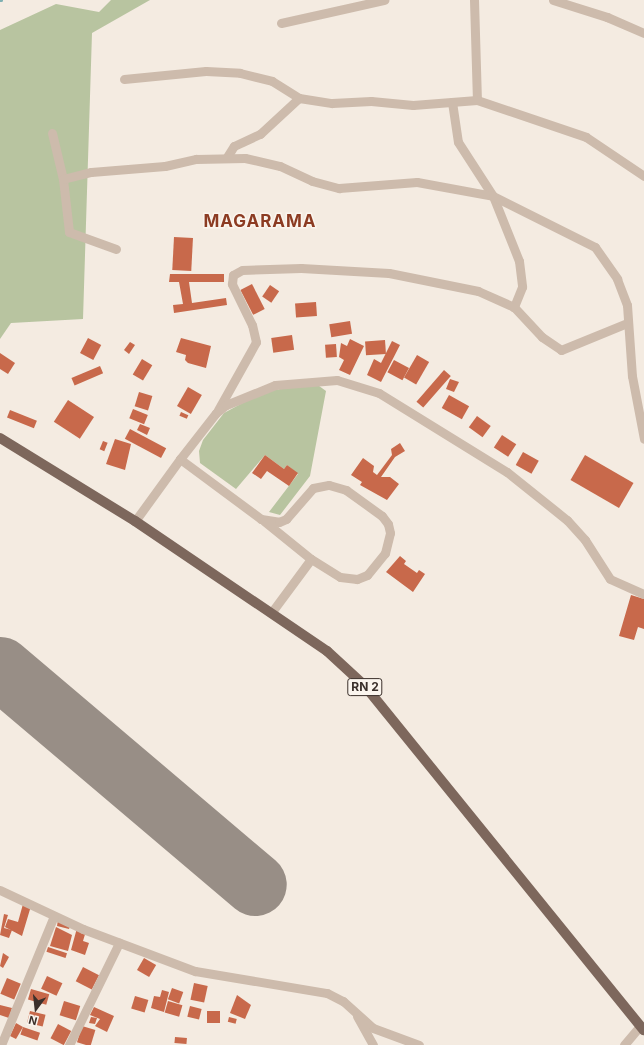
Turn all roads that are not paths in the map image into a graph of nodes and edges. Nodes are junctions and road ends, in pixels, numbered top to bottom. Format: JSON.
{"nodes":[{"id":1,"x":384,"y":0,"type":"edge"},
{"id":2,"x":474,"y":0,"type":"edge"},
{"id":3,"x":553,"y":0,"type":"edge"},
{"id":4,"x":281,"y":23,"type":"dead end"},
{"id":5,"x":644,"y":33,"type":"edge"},
{"id":6,"x":124,"y":79,"type":"dead end"},
{"id":7,"x":299,"y":98,"type":"junction"},
{"id":8,"x":477,"y":100,"type":"junction"},
{"id":9,"x":452,"y":102,"type":"junction"},
{"id":10,"x":52,"y":133,"type":"dead end"},
{"id":11,"x":227,"y":157,"type":"junction"},
{"id":12,"x":644,"y":176,"type":"edge"},
{"id":13,"x":63,"y":179,"type":"junction"},
{"id":14,"x":493,"y":196,"type":"junction"},
{"id":15,"x":116,"y":249,"type":"dead end"},
{"id":16,"x":514,"y":307,"type":"junction"},
{"id":17,"x":626,"y":323,"type":"junction"},
{"id":18,"x":216,"y":413,"type":"junction"},
{"id":19,"x":0,"y":438,"type":"edge"},
{"id":20,"x":644,"y":439,"type":"edge"},
{"id":21,"x":180,"y":459,"type":"junction"},
{"id":22,"x":261,"y":519,"type":"junction"},
{"id":23,"x":135,"y":521,"type":"junction"},
{"id":24,"x":311,"y":559,"type":"junction"},
{"id":25,"x":644,"y":594,"type":"edge"},
{"id":26,"x":271,"y":613,"type":"junction"},
{"id":27,"x":0,"y":890,"type":"edge"},
{"id":28,"x":54,"y":916,"type":"junction"},
{"id":29,"x":120,"y":942,"type":"junction"},
{"id":30,"x":355,"y":1012,"type":"junction"},
{"id":31,"x":642,"y":1028,"type":"edge"},
{"id":32,"x":1,"y":1045,"type":"edge"},
{"id":33,"x":69,"y":1045,"type":"edge"},
{"id":34,"x":373,"y":1045,"type":"edge"},
{"id":35,"x":418,"y":1045,"type":"edge"},
{"id":36,"x":624,"y":1045,"type":"edge"}],
"edges":[{"from":1,"to":4,"type":"street"},
{"from":2,"to":8,"type":"street"},
{"from":3,"to":5,"type":"street"},
{"from":6,"to":7,"type":"street"},
{"from":7,"to":9,"type":"street"},
{"from":7,"to":11,"type":"street"},
{"from":8,"to":9,"type":"street"},
{"from":8,"to":12,"type":"street"},
{"from":9,"to":14,"type":"street"},
{"from":10,"to":13,"type":"street"},
{"from":11,"to":13,"type":"street"},
{"from":11,"to":14,"type":"street"},
{"from":13,"to":15,"type":"street"},
{"from":14,"to":16,"type":"street"},
{"from":14,"to":17,"type":"street"},
{"from":16,"to":17,"type":"street"},
{"from":16,"to":18,"type":"street"},
{"from":17,"to":20,"type":"street"},
{"from":18,"to":21,"type":"street"},
{"from":18,"to":25,"type":"street"},
{"from":19,"to":23,"type":"main road","number":"RN 2"},
{"from":21,"to":22,"type":"street"},
{"from":21,"to":23,"type":"street"},
{"from":22,"to":24,"type":"street"},
{"from":22,"to":24,"type":"street"},
{"from":23,"to":26,"type":"main road","number":"RN 2"},
{"from":24,"to":26,"type":"street"},
{"from":26,"to":31,"type":"main road","number":"RN 2"},
{"from":27,"to":28,"type":"street"},
{"from":28,"to":29,"type":"street"},
{"from":28,"to":32,"type":"street"},
{"from":29,"to":30,"type":"street"},
{"from":29,"to":33,"type":"street"},
{"from":30,"to":34,"type":"street"},
{"from":30,"to":35,"type":"street"},
{"from":31,"to":36,"type":"street"}]}
